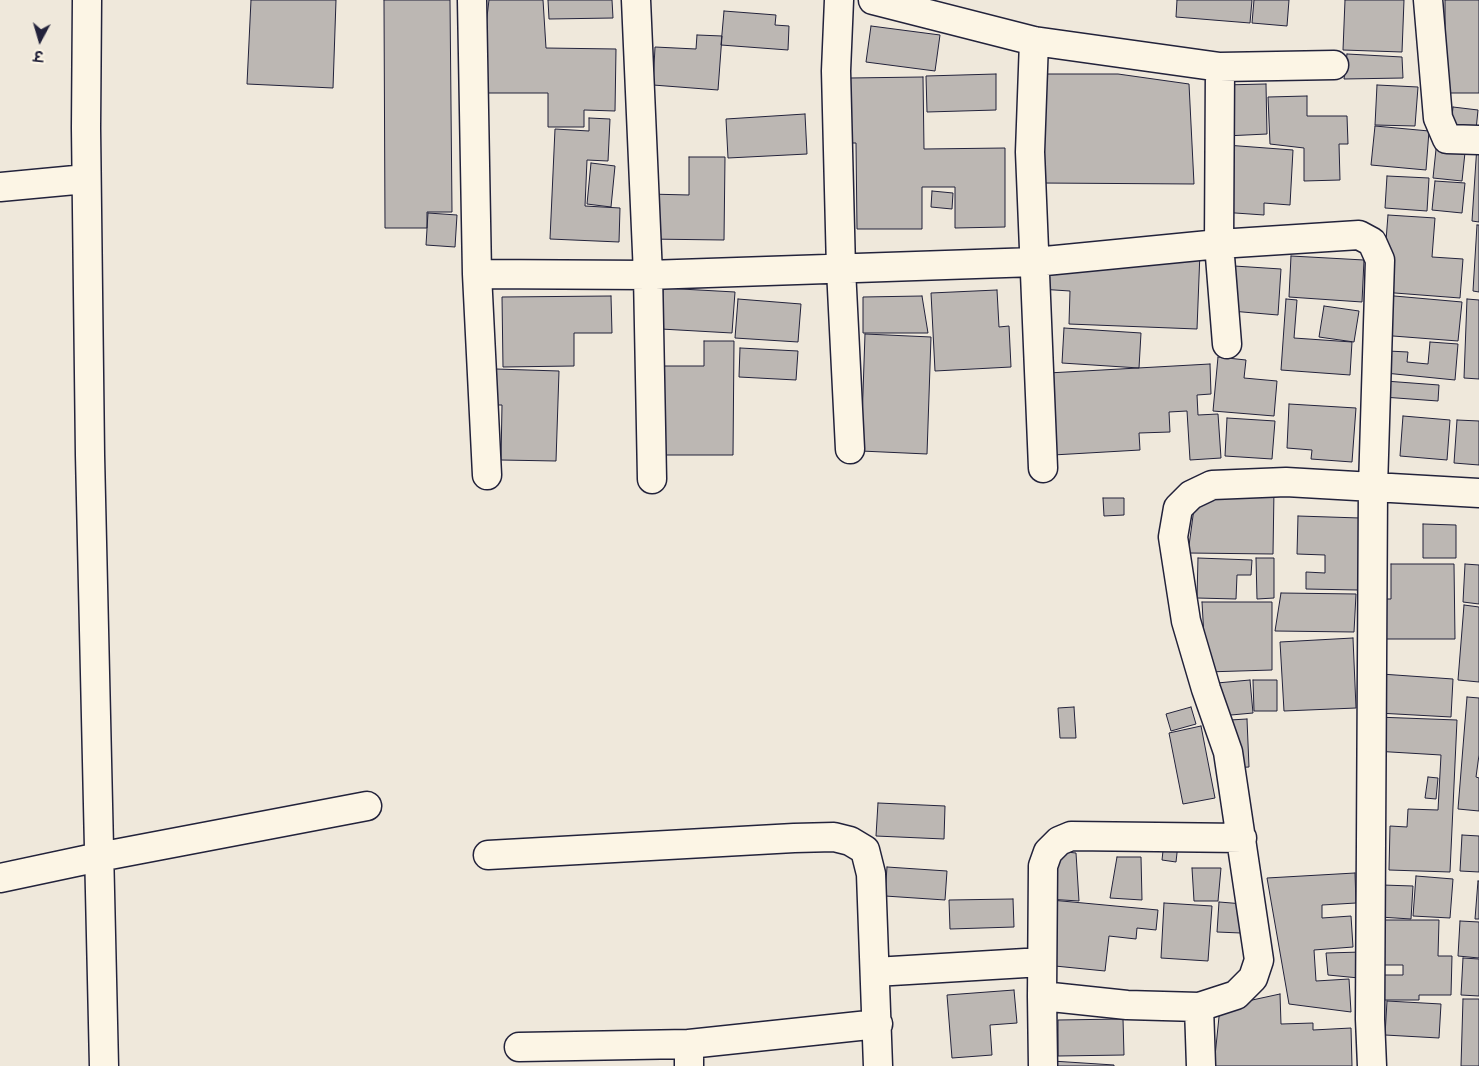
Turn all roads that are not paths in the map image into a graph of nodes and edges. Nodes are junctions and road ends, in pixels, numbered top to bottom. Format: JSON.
{"nodes":[{"id":1,"x":87,"y":0,"type":"edge"},
{"id":2,"x":472,"y":0,"type":"edge"},
{"id":3,"x":636,"y":0,"type":"edge"},
{"id":4,"x":839,"y":0,"type":"edge"},
{"id":5,"x":873,"y":0,"type":"edge"},
{"id":6,"x":1428,"y":0,"type":"edge"},
{"id":7,"x":1034,"y":41,"type":"junction"},
{"id":8,"x":1334,"y":65,"type":"dead end"},
{"id":9,"x":1220,"y":67,"type":"junction"},
{"id":10,"x":1479,"y":140,"type":"edge"},
{"id":11,"x":86,"y":179,"type":"junction"},
{"id":12,"x":0,"y":187,"type":"edge"},
{"id":13,"x":1219,"y":244,"type":"junction"},
{"id":14,"x":1035,"y":262,"type":"junction"},
{"id":15,"x":840,"y":269,"type":"junction"},
{"id":16,"x":477,"y":274,"type":"junction"},
{"id":17,"x":648,"y":275,"type":"junction"},
{"id":18,"x":1227,"y":344,"type":"dead end"},
{"id":19,"x":850,"y":449,"type":"dead end"},
{"id":20,"x":1043,"y":468,"type":"dead end"},
{"id":21,"x":486,"y":475,"type":"dead end"},
{"id":22,"x":652,"y":479,"type":"dead end"},
{"id":23,"x":1373,"y":487,"type":"junction"},
{"id":24,"x":1479,"y":494,"type":"edge"},
{"id":25,"x":367,"y":806,"type":"dead end"},
{"id":26,"x":1242,"y":838,"type":"junction"},
{"id":27,"x":488,"y":855,"type":"dead end"},
{"id":28,"x":99,"y":857,"type":"junction"},
{"id":29,"x":0,"y":878,"type":"edge"},
{"id":30,"x":1042,"y":962,"type":"junction"},
{"id":31,"x":875,"y":972,"type":"junction"},
{"id":32,"x":1042,"y":996,"type":"junction"},
{"id":33,"x":1199,"y":1007,"type":"junction"},
{"id":34,"x":878,"y":1024,"type":"junction"},
{"id":35,"x":519,"y":1047,"type":"dead end"},
{"id":36,"x":689,"y":1055,"type":"edge"},
{"id":37,"x":104,"y":1066,"type":"edge"},
{"id":38,"x":878,"y":1066,"type":"edge"},
{"id":39,"x":1043,"y":1066,"type":"edge"},
{"id":40,"x":1201,"y":1066,"type":"edge"},
{"id":41,"x":1372,"y":1066,"type":"edge"}],
"edges":[{"from":1,"to":11,"type":"street"},
{"from":2,"to":16,"type":"street"},
{"from":3,"to":17,"type":"street"},
{"from":4,"to":15,"type":"street"},
{"from":5,"to":7,"type":"street"},
{"from":6,"to":10,"type":"street"},
{"from":7,"to":9,"type":"street"},
{"from":7,"to":14,"type":"street"},
{"from":8,"to":9,"type":"street"},
{"from":9,"to":13,"type":"street"},
{"from":11,"to":12,"type":"street"},
{"from":11,"to":28,"type":"street"},
{"from":13,"to":14,"type":"street"},
{"from":13,"to":18,"type":"street"},
{"from":13,"to":23,"type":"street"},
{"from":14,"to":15,"type":"street"},
{"from":14,"to":20,"type":"street"},
{"from":15,"to":17,"type":"street"},
{"from":15,"to":19,"type":"street"},
{"from":16,"to":17,"type":"street"},
{"from":16,"to":21,"type":"street"},
{"from":17,"to":22,"type":"street"},
{"from":23,"to":24,"type":"street"},
{"from":23,"to":26,"type":"street"},
{"from":23,"to":41,"type":"street"},
{"from":25,"to":28,"type":"street"},
{"from":26,"to":30,"type":"street"},
{"from":26,"to":33,"type":"street"},
{"from":27,"to":31,"type":"street"},
{"from":28,"to":29,"type":"street"},
{"from":28,"to":37,"type":"street"},
{"from":30,"to":31,"type":"street"},
{"from":30,"to":32,"type":"street"},
{"from":31,"to":34,"type":"street"},
{"from":32,"to":33,"type":"street"},
{"from":32,"to":39,"type":"street"},
{"from":33,"to":40,"type":"street"},
{"from":34,"to":36,"type":"street"},
{"from":34,"to":38,"type":"street"},
{"from":35,"to":36,"type":"street"}]}
